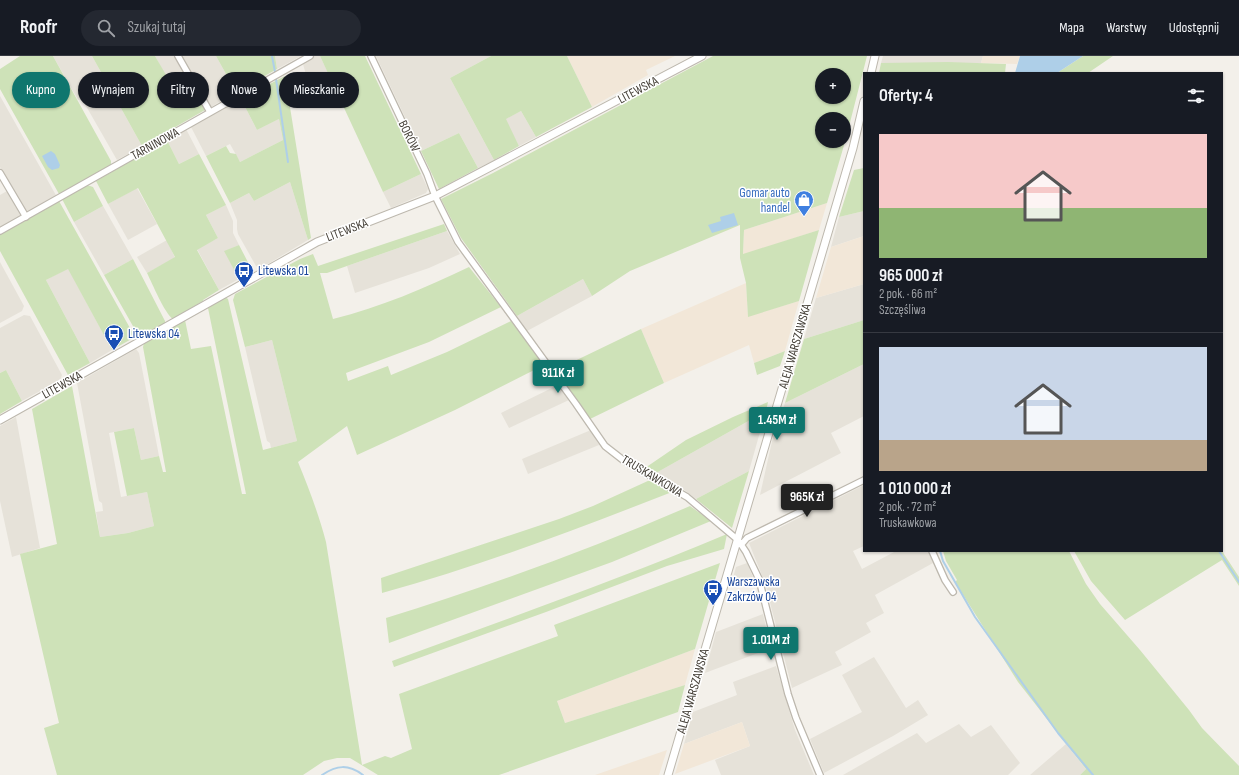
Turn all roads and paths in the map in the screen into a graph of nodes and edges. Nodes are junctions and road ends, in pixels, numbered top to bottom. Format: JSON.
{"nodes":[{"id":1,"x":178,"y":56,"type":"edge"},
{"id":2,"x":310,"y":56,"type":"edge"},
{"id":3,"x":370,"y":56,"type":"edge"},
{"id":4,"x":702,"y":56,"type":"edge"},
{"id":5,"x":875,"y":56,"type":"edge"},
{"id":6,"x":871,"y":72,"type":"edge"},
{"id":7,"x":863,"y":105,"type":"edge"},
{"id":8,"x":210,"y":112,"type":"junction"},
{"id":9,"x":0,"y":173,"type":"edge"},
{"id":10,"x":435,"y":196,"type":"junction"},
{"id":11,"x":26,"y":217,"type":"junction"},
{"id":12,"x":0,"y":231,"type":"edge"},
{"id":13,"x":0,"y":420,"type":"edge"},
{"id":14,"x":863,"y":480,"type":"edge"},
{"id":15,"x":739,"y":543,"type":"junction"},
{"id":16,"x":932,"y":552,"type":"edge"},
{"id":17,"x":953,"y":592,"type":"dead end"},
{"id":18,"x":668,"y":775,"type":"edge"},
{"id":19,"x":820,"y":775,"type":"edge"}],
"edges":[{"from":1,"to":8,"type":"street"},
{"from":2,"to":8,"type":"street","name":"TARNINOWA"},
{"from":3,"to":10,"type":"street","name":"BORÓW"},
{"from":4,"to":10,"type":"street","name":"LITEWSKA"},
{"from":5,"to":6,"type":"street"},
{"from":7,"to":15,"type":"street","name":"ALEJA WARSZAWSKA"},
{"from":8,"to":11,"type":"street","name":"TARNINOWA"},
{"from":9,"to":11,"type":"street"},
{"from":10,"to":13,"type":"street","name":"LITEWSKA"},
{"from":10,"to":15,"type":"street","name":"TRUSKAWKOWA"},
{"from":11,"to":12,"type":"street","name":"TARNINOWA"},
{"from":14,"to":15,"type":"street"},
{"from":15,"to":18,"type":"street","name":"ALEJA WARSZAWSKA"},
{"from":15,"to":19,"type":"street","name":"TRUSKAWKOWA"},
{"from":16,"to":17,"type":"street"}]}
